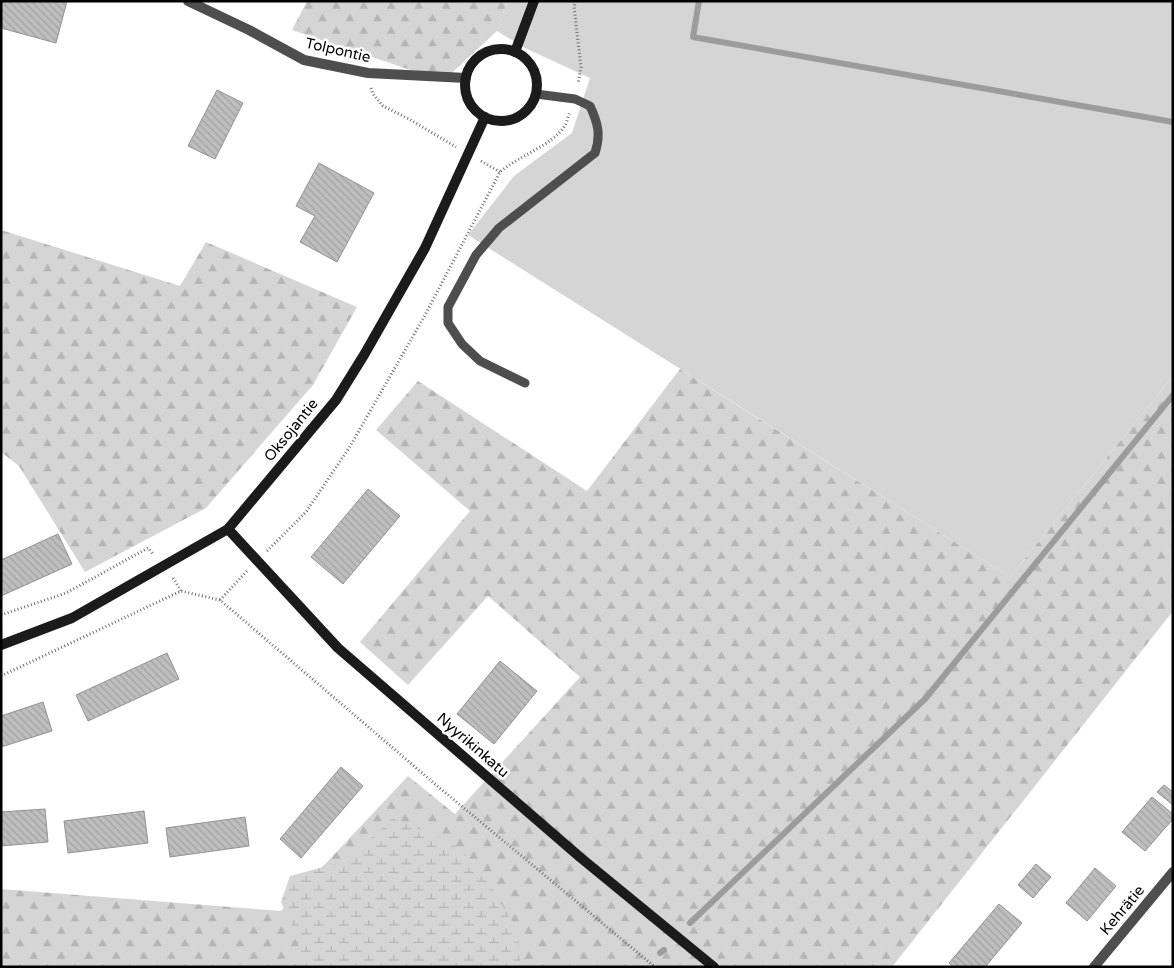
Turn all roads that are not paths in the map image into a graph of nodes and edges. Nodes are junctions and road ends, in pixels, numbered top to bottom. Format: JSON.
{"nodes":[{"id":1,"x":188,"y":1,"type":"edge"},
{"id":2,"x":534,"y":1,"type":"edge"},
{"id":3,"x":515,"y":52,"type":"junction"},
{"id":4,"x":466,"y":78,"type":"junction"},
{"id":5,"x":536,"y":94,"type":"junction"},
{"id":6,"x":485,"y":117,"type":"junction"},
{"id":7,"x":525,"y":383,"type":"dead end"},
{"id":8,"x":228,"y":529,"type":"junction"},
{"id":9,"x":1,"y":645,"type":"edge"},
{"id":10,"x":1173,"y":872,"type":"edge"},
{"id":11,"x":714,"y":967,"type":"edge"},
{"id":12,"x":1094,"y":967,"type":"edge"}],
"edges":[{"from":1,"to":4,"type":"street","name":"Tolpontie"},
{"from":2,"to":3,"type":"street"},
{"from":3,"to":4,"type":"street"},
{"from":3,"to":5,"type":"street"},
{"from":4,"to":6,"type":"street"},
{"from":5,"to":6,"type":"street"},
{"from":5,"to":7,"type":"lane"},
{"from":6,"to":8,"type":"street","name":"Oksojantie"},
{"from":8,"to":9,"type":"street","name":"Oksojantie"},
{"from":8,"to":11,"type":"street","name":"Nyyrikinkatu"},
{"from":10,"to":12,"type":"street","name":"Kehrätie"}]}
